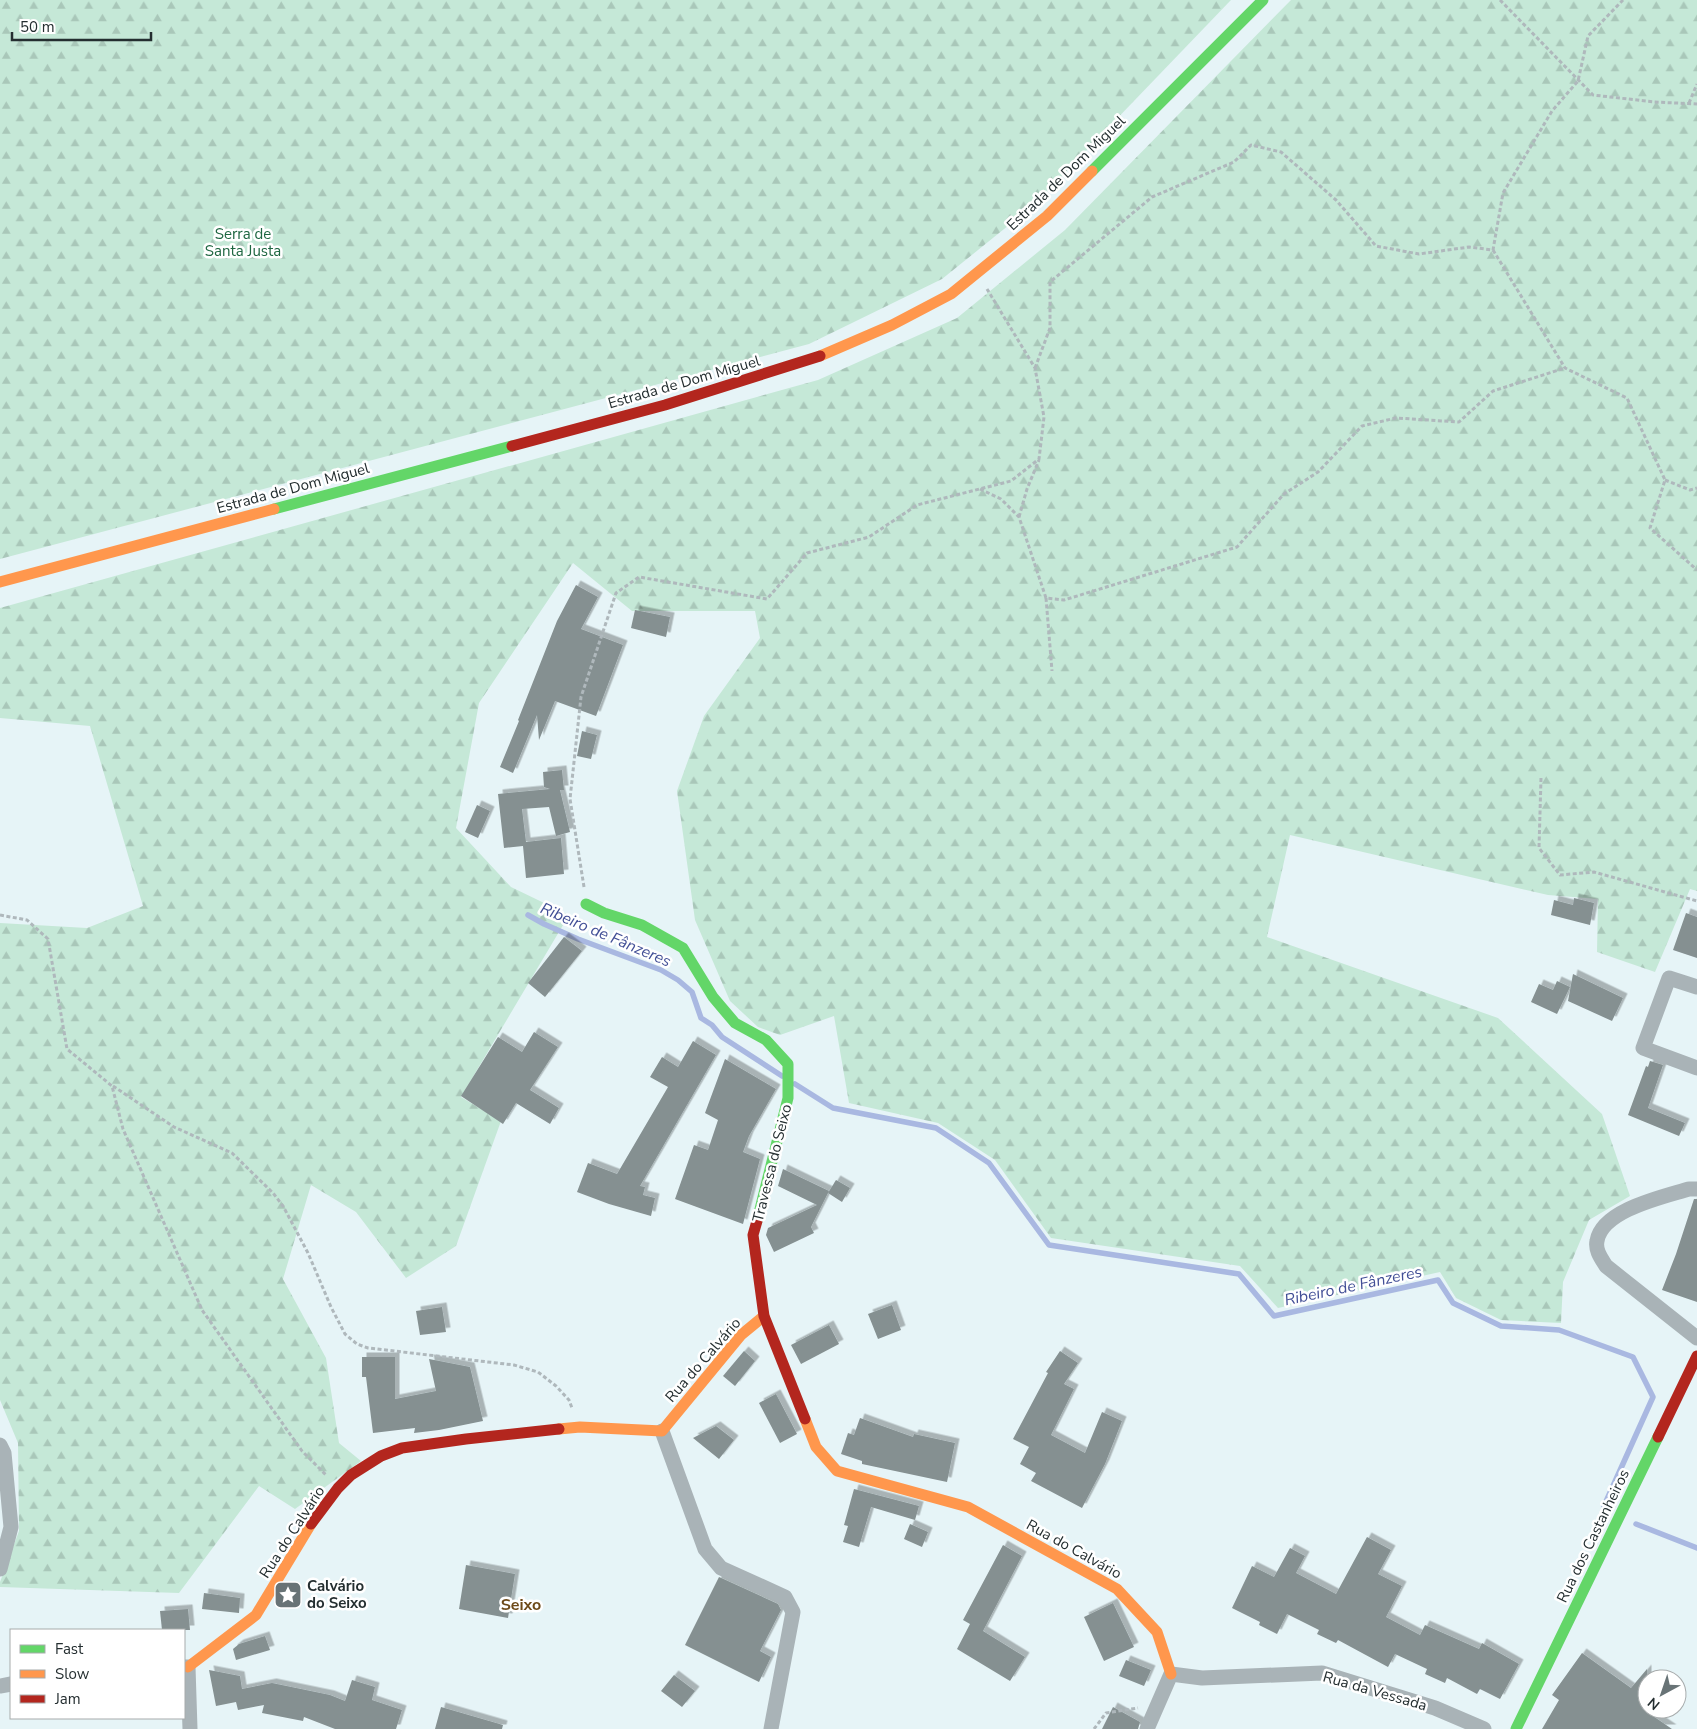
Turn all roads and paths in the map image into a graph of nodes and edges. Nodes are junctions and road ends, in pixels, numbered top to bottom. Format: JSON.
{"nodes":[{"id":1,"x":1263,"y":0,"type":"edge"},
{"id":2,"x":1500,"y":0,"type":"edge"},
{"id":3,"x":1623,"y":0,"type":"edge"},
{"id":4,"x":1578,"y":81,"type":"junction"},
{"id":5,"x":1697,"y":84,"type":"edge"},
{"id":6,"x":1689,"y":104,"type":"junction"},
{"id":7,"x":1697,"y":104,"type":"edge"},
{"id":8,"x":1493,"y":250,"type":"junction"},
{"id":9,"x":977,"y":274,"type":"junction"},
{"id":10,"x":1035,"y":368,"type":"junction"},
{"id":11,"x":1565,"y":368,"type":"junction"},
{"id":12,"x":1039,"y":459,"type":"junction"},
{"id":13,"x":1665,"y":480,"type":"junction"},
{"id":14,"x":1697,"y":488,"type":"edge"},
{"id":15,"x":980,"y":489,"type":"junction"},
{"id":16,"x":1019,"y":517,"type":"junction"},
{"id":17,"x":1697,"y":570,"type":"edge"},
{"id":18,"x":0,"y":582,"type":"edge"},
{"id":19,"x":1046,"y":598,"type":"junction"},
{"id":20,"x":1052,"y":671,"type":"dead end"},
{"id":21,"x":1541,"y":778,"type":"dead end"},
{"id":22,"x":1697,"y":901,"type":"edge"},
{"id":23,"x":586,"y":904,"type":"joint"},
{"id":24,"x":0,"y":915,"type":"edge"},
{"id":25,"x":1697,"y":987,"type":"edge"},
{"id":26,"x":1697,"y":1068,"type":"edge"},
{"id":27,"x":112,"y":1086,"type":"junction"},
{"id":28,"x":1697,"y":1189,"type":"edge"},
{"id":29,"x":764,"y":1316,"type":"junction"},
{"id":30,"x":1697,"y":1338,"type":"edge"},
{"id":31,"x":1697,"y":1356,"type":"edge"},
{"id":32,"x":580,"y":1427,"type":"junction"},
{"id":33,"x":662,"y":1431,"type":"junction"},
{"id":34,"x":0,"y":1445,"type":"edge"},
{"id":35,"x":338,"y":1488,"type":"junction"},
{"id":36,"x":0,"y":1569,"type":"edge"},
{"id":37,"x":186,"y":1667,"type":"edge"},
{"id":38,"x":1172,"y":1674,"type":"junction"},
{"id":39,"x":1157,"y":1705,"type":"junction"},
{"id":40,"x":190,"y":1729,"type":"edge"},
{"id":41,"x":772,"y":1729,"type":"edge"},
{"id":42,"x":1094,"y":1729,"type":"edge"},
{"id":43,"x":1146,"y":1729,"type":"edge"},
{"id":44,"x":1484,"y":1729,"type":"edge"},
{"id":45,"x":1516,"y":1729,"type":"edge"}],
"edges":[{"from":1,"to":9,"type":"street","name":"Estrada de Dom Miguel"},
{"from":2,"to":4,"type":"path"},
{"from":3,"to":4,"type":"path"},
{"from":4,"to":6,"type":"path"},
{"from":4,"to":8,"type":"path"},
{"from":5,"to":6,"type":"path"},
{"from":6,"to":7,"type":"path"},
{"from":8,"to":10,"type":"path"},
{"from":8,"to":11,"type":"path"},
{"from":9,"to":10,"type":"path"},
{"from":9,"to":18,"type":"street","name":"Estrada de Dom Miguel"},
{"from":10,"to":12,"type":"path"},
{"from":11,"to":13,"type":"path"},
{"from":11,"to":19,"type":"path"},
{"from":12,"to":15,"type":"path"},
{"from":12,"to":16,"type":"path"},
{"from":13,"to":14,"type":"path"},
{"from":13,"to":17,"type":"path"},
{"from":15,"to":16,"type":"path"},
{"from":15,"to":23,"type":"path"},
{"from":16,"to":19,"type":"path"},
{"from":19,"to":20,"type":"path"},
{"from":21,"to":22,"type":"path"},
{"from":23,"to":29,"type":"street","name":"Travessa do Seixo"},
{"from":24,"to":27,"type":"path"},
{"from":25,"to":26,"type":"street"},
{"from":27,"to":32,"type":"path"},
{"from":27,"to":35,"type":"path"},
{"from":28,"to":30,"type":"street"},
{"from":29,"to":33,"type":"street","name":"Rua do Calvário"},
{"from":29,"to":38,"type":"street","name":"Rua do Calvário"},
{"from":31,"to":45,"type":"street","name":"Rua dos Castanheiros"},
{"from":32,"to":33,"type":"street","name":"Rua do Calvário"},
{"from":32,"to":35,"type":"street","name":"Rua do Calvário"},
{"from":33,"to":41,"type":"street"},
{"from":34,"to":36,"type":"street"},
{"from":35,"to":37,"type":"street","name":"Rua do Calvário"},
{"from":37,"to":40,"type":"street"},
{"from":38,"to":39,"type":"street"},
{"from":38,"to":44,"type":"street","name":"Rua da Vessada"},
{"from":39,"to":42,"type":"path"},
{"from":39,"to":43,"type":"street"}]}
